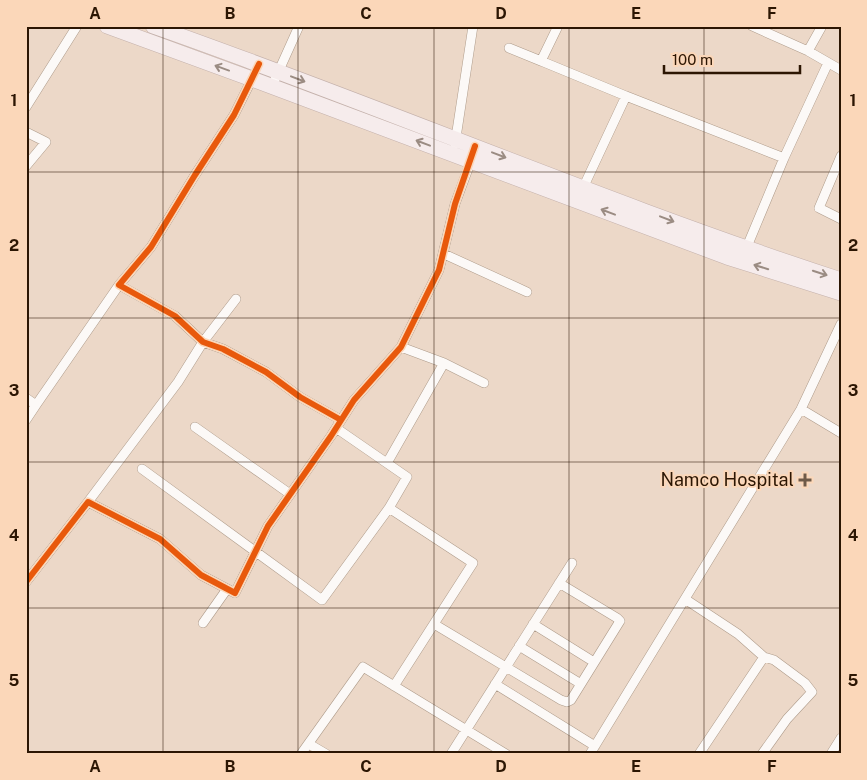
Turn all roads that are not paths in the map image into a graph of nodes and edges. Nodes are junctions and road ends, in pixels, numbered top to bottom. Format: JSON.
{"nodes":[{"id":1,"x":77,"y":26,"type":"edge"},
{"id":2,"x":107,"y":26,"type":"edge"},
{"id":3,"x":299,"y":26,"type":"edge"},
{"id":4,"x":473,"y":26,"type":"edge"},
{"id":5,"x":558,"y":26,"type":"edge"},
{"id":6,"x":752,"y":26,"type":"edge"},
{"id":7,"x":822,"y":26,"type":"edge"},
{"id":8,"x":158,"y":27,"type":"edge"},
{"id":9,"x":154,"y":43,"type":"junction"},
{"id":10,"x":509,"y":48,"type":"dead end"},
{"id":11,"x":808,"y":51,"type":"junction"},
{"id":12,"x":541,"y":61,"type":"junction"},
{"id":13,"x":828,"y":63,"type":"junction"},
{"id":14,"x":258,"y":64,"type":"junction"},
{"id":15,"x":841,"y":70,"type":"edge"},
{"id":16,"x":278,"y":71,"type":"junction"},
{"id":17,"x":252,"y":79,"type":"junction"},
{"id":18,"x":272,"y":86,"type":"junction"},
{"id":19,"x":334,"y":93,"type":"junction"},
{"id":20,"x":626,"y":96,"type":"junction"},
{"id":21,"x":26,"y":107,"type":"edge"},
{"id":22,"x":329,"y":107,"type":"junction"},
{"id":23,"x":395,"y":124,"type":"junction"},
{"id":24,"x":26,"y":132,"type":"edge"},
{"id":25,"x":455,"y":146,"type":"junction"},
{"id":26,"x":473,"y":153,"type":"junction"},
{"id":27,"x":841,"y":156,"type":"edge"},
{"id":28,"x":784,"y":158,"type":"junction"},
{"id":29,"x":26,"y":166,"type":"edge"},
{"id":30,"x":583,"y":188,"type":"junction"},
{"id":31,"x":841,"y":218,"type":"edge"},
{"id":32,"x":746,"y":249,"type":"junction"},
{"id":33,"x":444,"y":254,"type":"junction"},
{"id":34,"x":789,"y":270,"type":"junction"},
{"id":35,"x":841,"y":280,"type":"edge"},
{"id":36,"x":119,"y":285,"type":"junction"},
{"id":37,"x":527,"y":292,"type":"dead end"},
{"id":38,"x":841,"y":293,"type":"edge"},
{"id":39,"x":236,"y":299,"type":"dead end"},
{"id":40,"x":841,"y":324,"type":"edge"},
{"id":41,"x":203,"y":342,"type":"junction"},
{"id":42,"x":401,"y":347,"type":"junction"},
{"id":43,"x":444,"y":363,"type":"junction"},
{"id":44,"x":484,"y":383,"type":"dead end"},
{"id":45,"x":26,"y":398,"type":"edge"},
{"id":46,"x":36,"y":405,"type":"junction"},
{"id":47,"x":801,"y":409,"type":"junction"},
{"id":48,"x":26,"y":420,"type":"edge"},
{"id":49,"x":339,"y":424,"type":"junction"},
{"id":50,"x":195,"y":427,"type":"dead end"},
{"id":51,"x":841,"y":433,"type":"edge"},
{"id":52,"x":387,"y":463,"type":"junction"},
{"id":53,"x":142,"y":469,"type":"dead end"},
{"id":54,"x":290,"y":494,"type":"junction"},
{"id":55,"x":88,"y":502,"type":"junction"},
{"id":56,"x":389,"y":508,"type":"junction"},
{"id":57,"x":256,"y":550,"type":"junction"},
{"id":58,"x":572,"y":563,"type":"dead end"},
{"id":59,"x":26,"y":582,"type":"edge"},
{"id":60,"x":559,"y":583,"type":"junction"},
{"id":61,"x":227,"y":589,"type":"junction"},
{"id":62,"x":685,"y":599,"type":"junction"},
{"id":63,"x":203,"y":623,"type":"dead end"},
{"id":64,"x":434,"y":624,"type":"junction"},
{"id":65,"x":533,"y":624,"type":"junction"},
{"id":66,"x":519,"y":646,"type":"junction"},
{"id":67,"x":764,"y":657,"type":"junction"},
{"id":68,"x":594,"y":662,"type":"junction"},
{"id":69,"x":506,"y":667,"type":"junction"},
{"id":70,"x":495,"y":684,"type":"junction"},
{"id":71,"x":580,"y":684,"type":"junction"},
{"id":72,"x":394,"y":686,"type":"junction"},
{"id":73,"x":466,"y":729,"type":"junction"},
{"id":74,"x":841,"y":738,"type":"edge"},
{"id":75,"x":309,"y":744,"type":"junction"},
{"id":76,"x":593,"y":750,"type":"edge"},
{"id":77,"x":301,"y":754,"type":"edge"},
{"id":78,"x":326,"y":754,"type":"edge"},
{"id":79,"x":451,"y":754,"type":"edge"},
{"id":80,"x":506,"y":754,"type":"edge"},
{"id":81,"x":699,"y":754,"type":"edge"},
{"id":82,"x":762,"y":754,"type":"edge"},
{"id":83,"x":831,"y":754,"type":"edge"}],
"edges":[{"from":1,"to":21,"type":"street"},
{"from":2,"to":9,"type":"highway"},
{"from":3,"to":16,"type":"street"},
{"from":4,"to":25,"type":"street"},
{"from":5,"to":12,"type":"street"},
{"from":6,"to":11,"type":"street"},
{"from":7,"to":11,"type":"street"},
{"from":8,"to":9,"type":"street"},
{"from":8,"to":14,"type":"highway"},
{"from":17,"to":9,"type":"highway","one_way":true},
{"from":10,"to":12,"type":"street"},
{"from":11,"to":13,"type":"street"},
{"from":12,"to":20,"type":"street"},
{"from":13,"to":15,"type":"street"},
{"from":13,"to":28,"type":"street"},
{"from":14,"to":16,"type":"highway"},
{"from":14,"to":17,"type":"street"},
{"from":16,"to":18,"type":"street"},
{"from":16,"to":19,"type":"highway","one_way":true},
{"from":17,"to":18,"type":"highway"},
{"from":17,"to":36,"type":"street"},
{"from":18,"to":22,"type":"highway"},
{"from":19,"to":22,"type":"highway"},
{"from":19,"to":23,"type":"highway"},
{"from":20,"to":28,"type":"street"},
{"from":20,"to":30,"type":"street"},
{"from":22,"to":23,"type":"highway"},
{"from":23,"to":25,"type":"highway"},
{"from":24,"to":29,"type":"street"},
{"from":25,"to":26,"type":"highway"},
{"from":26,"to":30,"type":"highway","one_way":true},
{"from":26,"to":33,"type":"street"},
{"from":34,"to":26,"type":"highway","one_way":true},
{"from":27,"to":31,"type":"street"},
{"from":28,"to":32,"type":"street"},
{"from":30,"to":32,"type":"highway","one_way":true},
{"from":32,"to":34,"type":"highway"},
{"from":33,"to":37,"type":"street"},
{"from":33,"to":42,"type":"street"},
{"from":34,"to":35,"type":"highway","one_way":true},
{"from":34,"to":38,"type":"highway"},
{"from":36,"to":41,"type":"street"},
{"from":36,"to":46,"type":"street"},
{"from":39,"to":41,"type":"street"},
{"from":40,"to":47,"type":"street"},
{"from":41,"to":49,"type":"street"},
{"from":41,"to":55,"type":"street"},
{"from":42,"to":43,"type":"street"},
{"from":42,"to":49,"type":"street"},
{"from":43,"to":44,"type":"street"},
{"from":43,"to":52,"type":"street"},
{"from":45,"to":46,"type":"street"},
{"from":46,"to":48,"type":"street"},
{"from":47,"to":51,"type":"street"},
{"from":47,"to":62,"type":"street"},
{"from":49,"to":52,"type":"street"},
{"from":49,"to":54,"type":"street"},
{"from":50,"to":54,"type":"street"},
{"from":52,"to":56,"type":"street"},
{"from":53,"to":57,"type":"street"},
{"from":54,"to":57,"type":"street"},
{"from":55,"to":59,"type":"street"},
{"from":55,"to":61,"type":"street"},
{"from":56,"to":57,"type":"street"},
{"from":56,"to":64,"type":"street"},
{"from":57,"to":61,"type":"street"},
{"from":58,"to":60,"type":"street"},
{"from":60,"to":65,"type":"street"},
{"from":60,"to":68,"type":"street"},
{"from":61,"to":63,"type":"street"},
{"from":62,"to":67,"type":"street"},
{"from":62,"to":76,"type":"street"},
{"from":64,"to":69,"type":"street"},
{"from":64,"to":72,"type":"street"},
{"from":65,"to":66,"type":"street"},
{"from":65,"to":68,"type":"street"},
{"from":66,"to":69,"type":"street"},
{"from":66,"to":71,"type":"street"},
{"from":67,"to":81,"type":"street"},
{"from":67,"to":82,"type":"street"},
{"from":68,"to":71,"type":"street"},
{"from":69,"to":70,"type":"street"},
{"from":69,"to":71,"type":"street"},
{"from":70,"to":73,"type":"street"},
{"from":70,"to":76,"type":"street"},
{"from":72,"to":73,"type":"street"},
{"from":72,"to":75,"type":"street"},
{"from":73,"to":79,"type":"street"},
{"from":73,"to":80,"type":"street"},
{"from":74,"to":83,"type":"street"},
{"from":75,"to":77,"type":"street"},
{"from":75,"to":78,"type":"street"}]}
